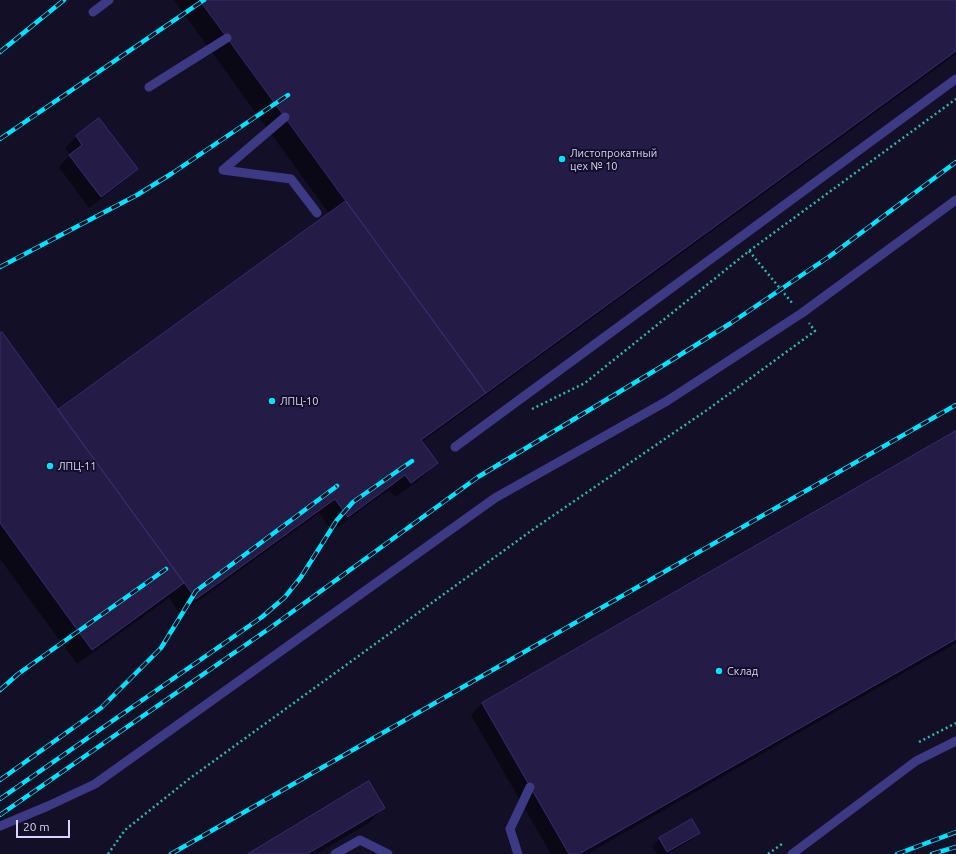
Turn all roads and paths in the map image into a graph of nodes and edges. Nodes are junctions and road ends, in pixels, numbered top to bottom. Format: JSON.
{"nodes":[{"id":1,"x":109,"y":0,"type":"edge"},
{"id":2,"x":93,"y":12,"type":"dead end"},
{"id":3,"x":227,"y":38,"type":"dead end"},
{"id":4,"x":956,"y":79,"type":"edge"},
{"id":5,"x":150,"y":87,"type":"dead end"},
{"id":6,"x":956,"y":99,"type":"edge"},
{"id":7,"x":285,"y":117,"type":"dead end"},
{"id":8,"x":956,"y":200,"type":"edge"},
{"id":9,"x":316,"y":213,"type":"dead end"},
{"id":10,"x":749,"y":251,"type":"junction"},
{"id":11,"x":802,"y":313,"type":"junction"},
{"id":12,"x":527,"y":412,"type":"dead end"},
{"id":13,"x":455,"y":447,"type":"dead end"},
{"id":14,"x":956,"y":741,"type":"edge"},
{"id":15,"x":530,"y":787,"type":"dead end"},
{"id":16,"x":0,"y":826,"type":"edge"},
{"id":17,"x":108,"y":854,"type":"edge"},
{"id":18,"x":335,"y":854,"type":"edge"},
{"id":19,"x":388,"y":854,"type":"edge"},
{"id":20,"x":518,"y":854,"type":"edge"},
{"id":21,"x":792,"y":854,"type":"edge"}],
"edges":[{"from":1,"to":2,"type":"lane"},
{"from":3,"to":5,"type":"lane"},
{"from":4,"to":13,"type":"lane"},
{"from":6,"to":10,"type":"path"},
{"from":7,"to":9,"type":"lane"},
{"from":8,"to":11,"type":"lane"},
{"from":10,"to":11,"type":"path"},
{"from":10,"to":12,"type":"path"},
{"from":11,"to":16,"type":"lane"},
{"from":11,"to":17,"type":"path"},
{"from":14,"to":21,"type":"lane"},
{"from":15,"to":20,"type":"lane"},
{"from":18,"to":19,"type":"lane"}]}
